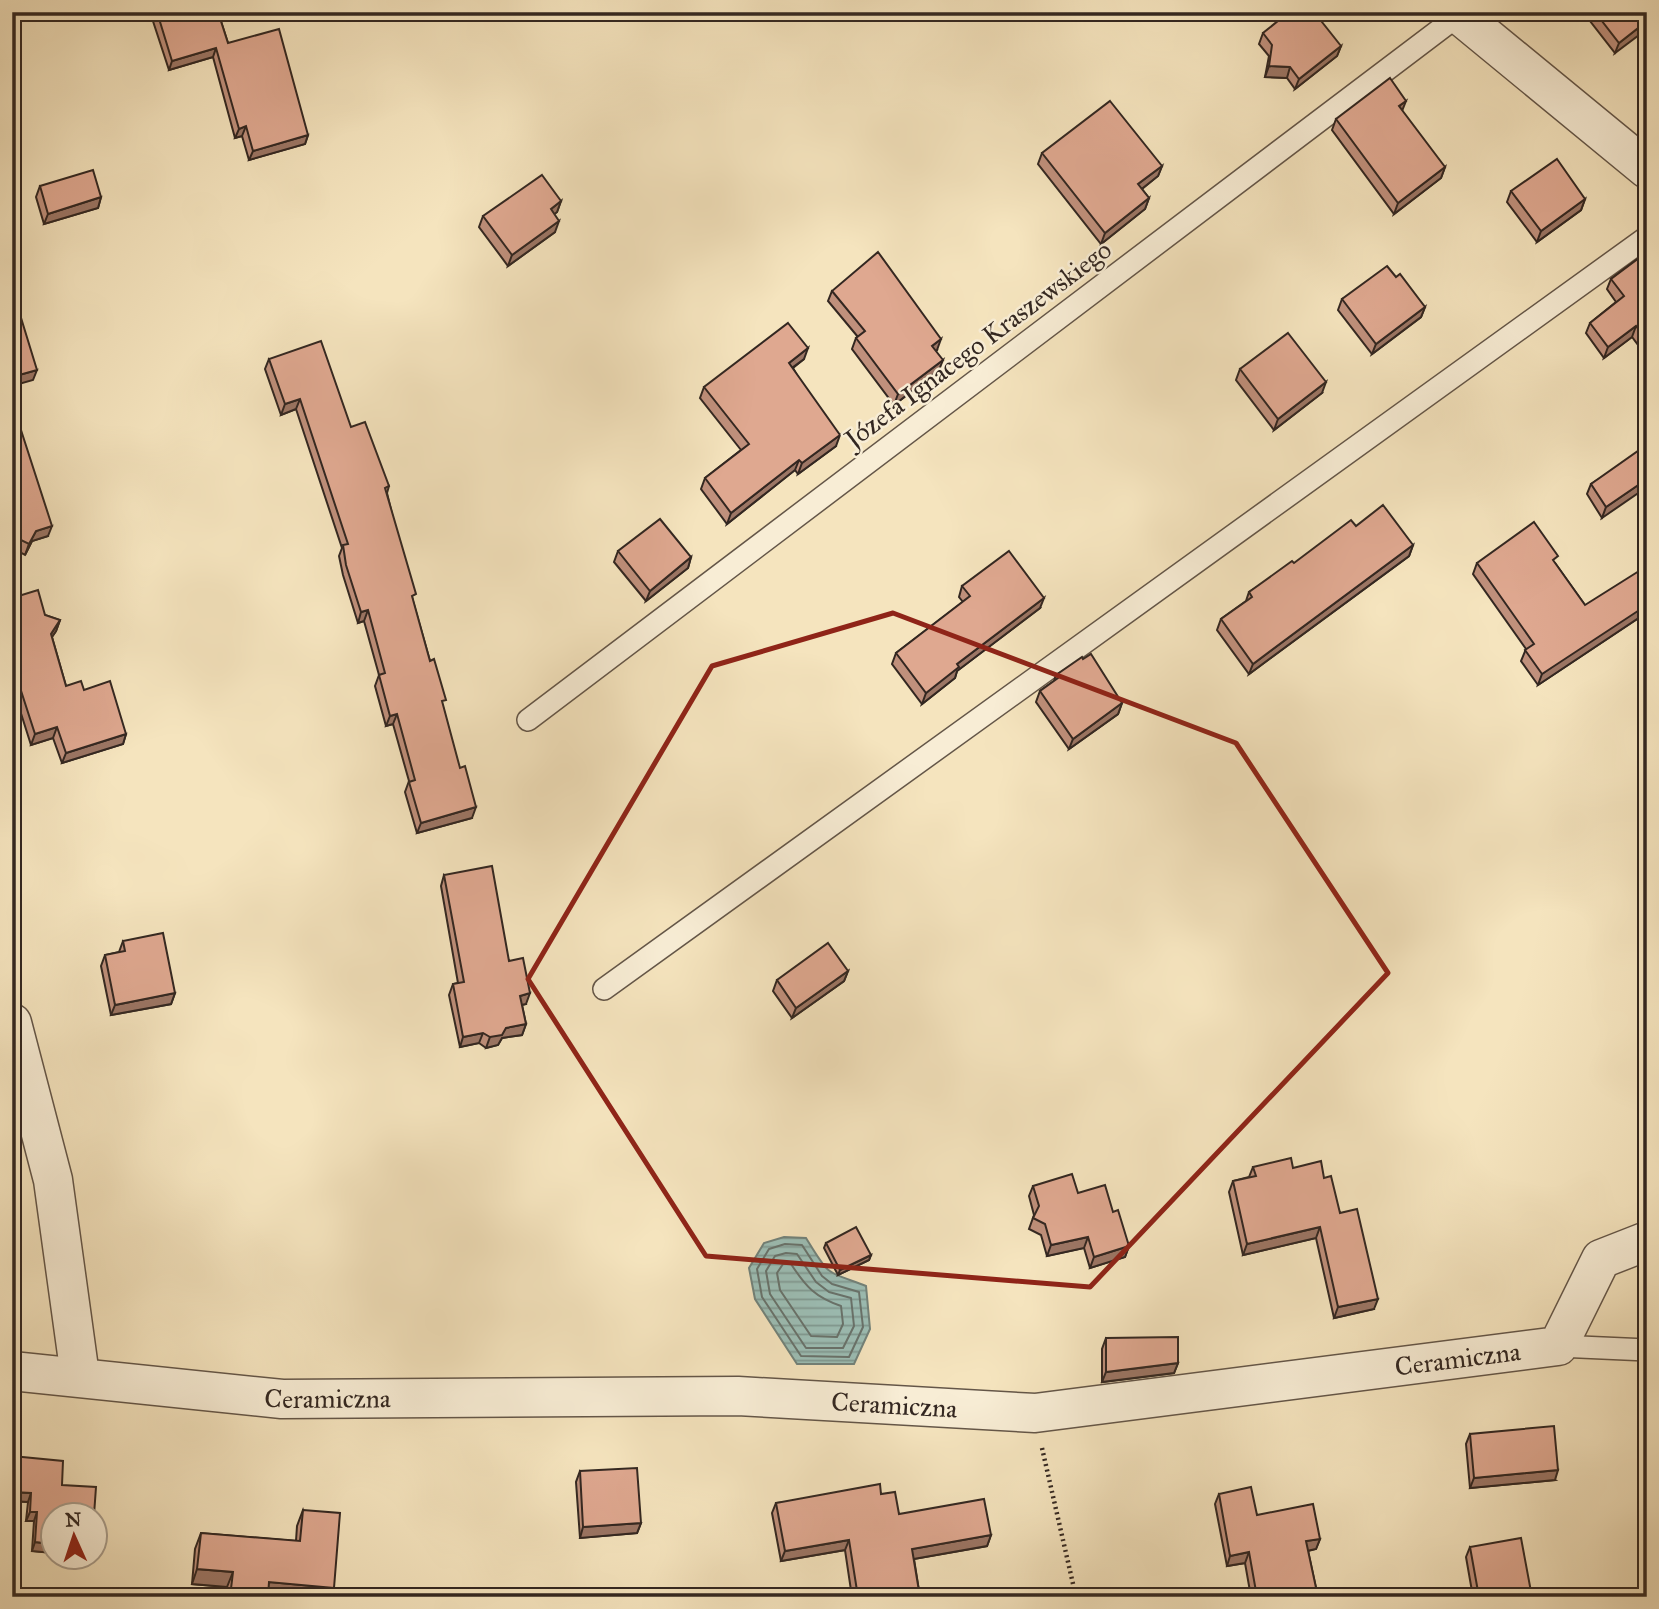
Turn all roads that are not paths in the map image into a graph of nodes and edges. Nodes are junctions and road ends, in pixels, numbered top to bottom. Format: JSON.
{"nodes":[{"id":1,"x":1459,"y":13,"type":"edge"},
{"id":2,"x":1647,"y":169,"type":"edge"},
{"id":3,"x":1647,"y":237,"type":"edge"},
{"id":4,"x":528,"y":720,"type":"dead end"},
{"id":5,"x":604,"y":989,"type":"dead end"},
{"id":6,"x":12,"y":1023,"type":"edge"},
{"id":7,"x":1647,"y":1241,"type":"edge"},
{"id":8,"x":1558,"y":1346,"type":"junction"},
{"id":9,"x":1647,"y":1350,"type":"edge"},
{"id":10,"x":12,"y":1371,"type":"edge"},
{"id":11,"x":80,"y":1376,"type":"junction"}],
"edges":[{"from":1,"to":2,"type":"street"},
{"from":1,"to":4,"type":"lane","name":"Józefa Ignacego Kraszewskiego"},
{"from":3,"to":5,"type":"lane"},
{"from":6,"to":11,"type":"street"},
{"from":7,"to":8,"type":"street","name":"Ceramiczna"},
{"from":8,"to":9,"type":"lane"},
{"from":8,"to":11,"type":"street","name":"Ceramiczna"},
{"from":10,"to":11,"type":"street","name":"Ceramiczna"}]}
